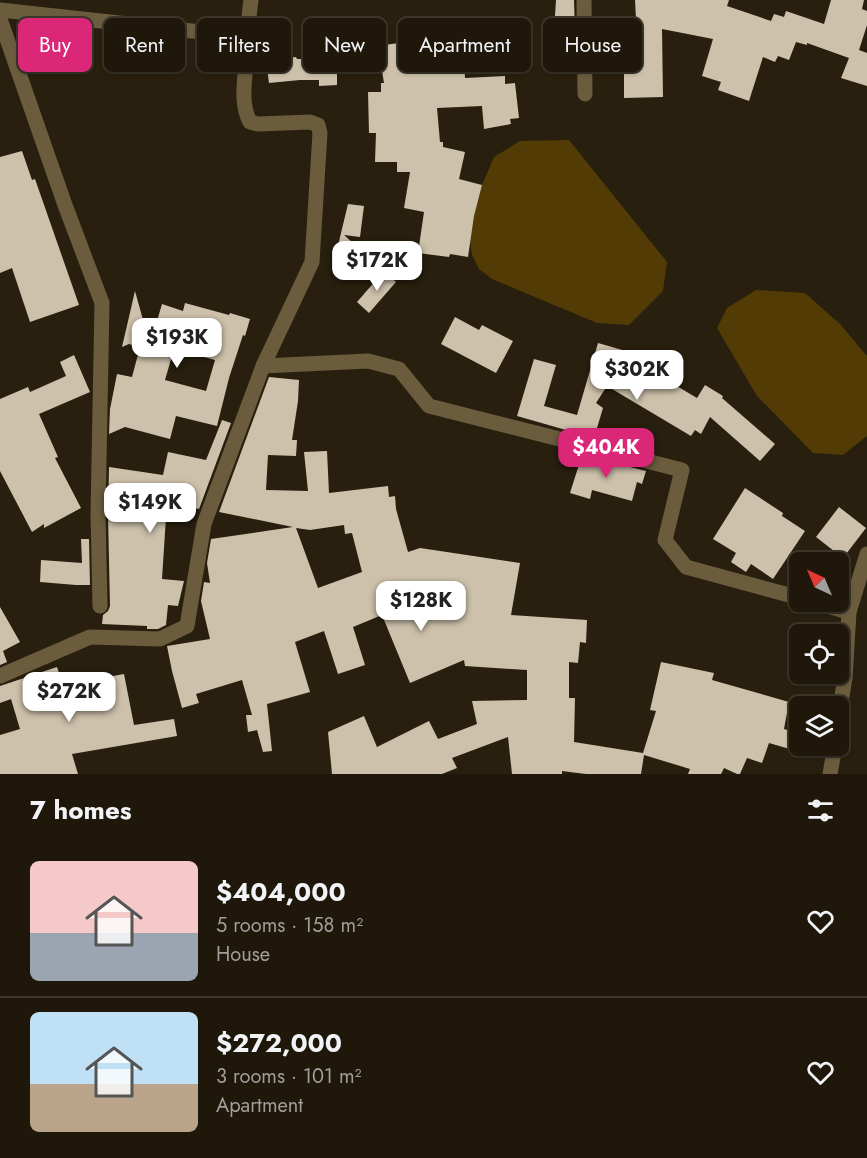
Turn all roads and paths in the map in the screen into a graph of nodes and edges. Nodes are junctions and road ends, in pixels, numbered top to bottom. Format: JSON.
{"nodes":[{"id":1,"x":251,"y":0,"type":"edge"},
{"id":2,"x":585,"y":0,"type":"edge"},
{"id":3,"x":0,"y":10,"type":"edge"},
{"id":4,"x":249,"y":18,"type":"edge"},
{"id":5,"x":0,"y":20,"type":"edge"},
{"id":6,"x":197,"y":32,"type":"edge"},
{"id":7,"x":245,"y":72,"type":"edge"},
{"id":8,"x":585,"y":94,"type":"dead end"},
{"id":9,"x":263,"y":366,"type":"junction"},
{"id":10,"x":867,"y":554,"type":"edge"},
{"id":11,"x":789,"y":595,"type":"edge"},
{"id":12,"x":100,"y":606,"type":"dead end"},
{"id":13,"x":849,"y":612,"type":"joint"},
{"id":14,"x":0,"y":676,"type":"edge"},
{"id":15,"x":842,"y":696,"type":"edge"},
{"id":16,"x":833,"y":756,"type":"edge"},
{"id":17,"x":830,"y":774,"type":"edge"}],
"edges":[{"from":1,"to":4,"type":"street"},
{"from":2,"to":8,"type":"street"},
{"from":3,"to":6,"type":"street"},
{"from":5,"to":12,"type":"street"},
{"from":7,"to":9,"type":"street"},
{"from":9,"to":11,"type":"street"},
{"from":9,"to":14,"type":"street"},
{"from":10,"to":13,"type":"street"},
{"from":13,"to":15,"type":"street"},
{"from":16,"to":17,"type":"street"}]}
